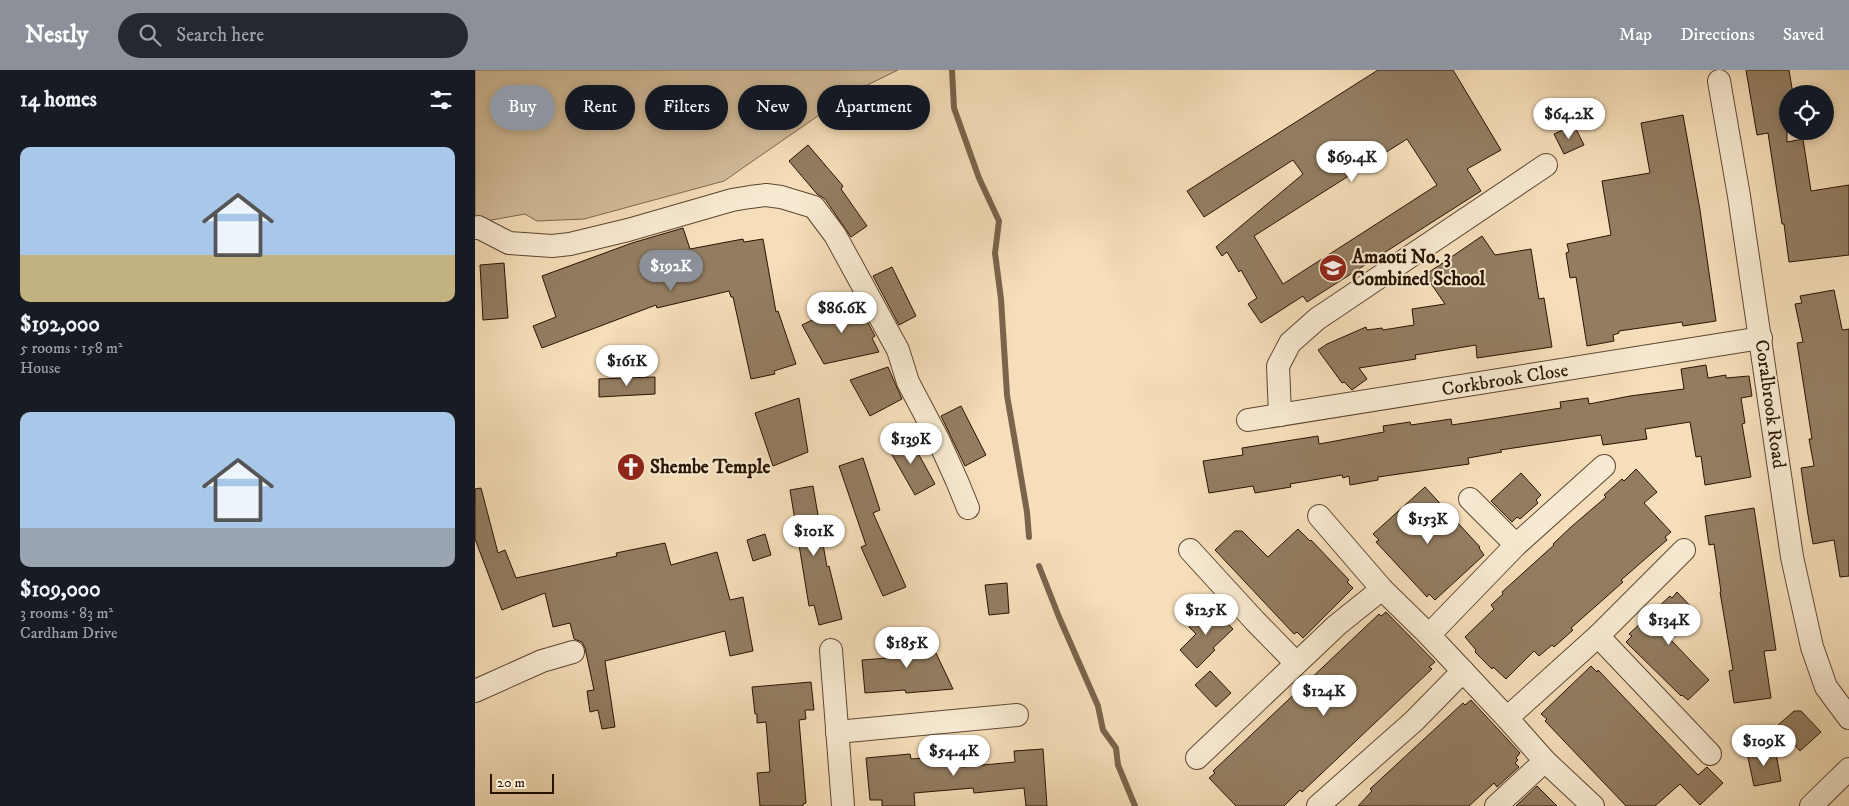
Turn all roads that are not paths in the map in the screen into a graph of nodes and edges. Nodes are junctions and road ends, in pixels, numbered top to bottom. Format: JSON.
{"nodes":[{"id":1,"x":1719,"y":81,"type":"dead end"},
{"id":2,"x":1547,"y":164,"type":"dead end"},
{"id":3,"x":475,"y":228,"type":"edge"},
{"id":4,"x":1761,"y":338,"type":"junction"},
{"id":5,"x":1280,"y":416,"type":"junction"},
{"id":6,"x":1249,"y":420,"type":"dead end"},
{"id":7,"x":1604,"y":466,"type":"dead end"},
{"id":8,"x":1470,"y":499,"type":"dead end"},
{"id":9,"x":968,"y":508,"type":"dead end"},
{"id":10,"x":1319,"y":516,"type":"dead end"},
{"id":11,"x":1516,"y":546,"type":"junction"},
{"id":12,"x":1190,"y":550,"type":"dead end"},
{"id":13,"x":1684,"y":550,"type":"dead end"},
{"id":14,"x":1382,"y":589,"type":"junction"},
{"id":15,"x":1429,"y":635,"type":"junction"},
{"id":16,"x":1598,"y":636,"type":"junction"},
{"id":17,"x":831,"y":650,"type":"dead end"},
{"id":18,"x":573,"y":652,"type":"dead end"},
{"id":19,"x":1296,"y":663,"type":"junction"},
{"id":20,"x":1463,"y":671,"type":"junction"},
{"id":21,"x":475,"y":691,"type":"edge"},
{"id":22,"x":1017,"y":715,"type":"dead end"},
{"id":23,"x":1507,"y":718,"type":"junction"},
{"id":24,"x":1849,"y":718,"type":"edge"},
{"id":25,"x":837,"y":732,"type":"junction"},
{"id":26,"x":1710,"y":754,"type":"dead end"},
{"id":27,"x":1197,"y":758,"type":"dead end"},
{"id":28,"x":1545,"y":761,"type":"junction"},
{"id":29,"x":1849,"y":769,"type":"edge"},
{"id":30,"x":843,"y":806,"type":"edge"},
{"id":31,"x":1318,"y":806,"type":"edge"},
{"id":32,"x":1496,"y":806,"type":"edge"},
{"id":33,"x":1593,"y":806,"type":"edge"},
{"id":34,"x":1811,"y":806,"type":"edge"}],
"edges":[{"from":1,"to":4,"type":"street","name":"Coralbrook Road"},
{"from":2,"to":5,"type":"street"},
{"from":3,"to":9,"type":"street"},
{"from":4,"to":5,"type":"street","name":"Corkbrook Close"},
{"from":4,"to":24,"type":"street","name":"Coralbrook Road"},
{"from":5,"to":6,"type":"street","name":"Corkbrook Close"},
{"from":7,"to":11,"type":"street"},
{"from":8,"to":11,"type":"street"},
{"from":10,"to":14,"type":"street"},
{"from":11,"to":15,"type":"street"},
{"from":12,"to":19,"type":"street"},
{"from":13,"to":16,"type":"street"},
{"from":14,"to":15,"type":"street"},
{"from":14,"to":19,"type":"street"},
{"from":15,"to":20,"type":"street"},
{"from":16,"to":23,"type":"street"},
{"from":16,"to":26,"type":"street"},
{"from":17,"to":25,"type":"street"},
{"from":18,"to":21,"type":"street"},
{"from":19,"to":27,"type":"street"},
{"from":20,"to":23,"type":"street"},
{"from":20,"to":31,"type":"street"},
{"from":22,"to":25,"type":"street"},
{"from":23,"to":28,"type":"street"},
{"from":25,"to":30,"type":"street"},
{"from":28,"to":32,"type":"street"},
{"from":28,"to":33,"type":"street"},
{"from":29,"to":34,"type":"street"}]}
